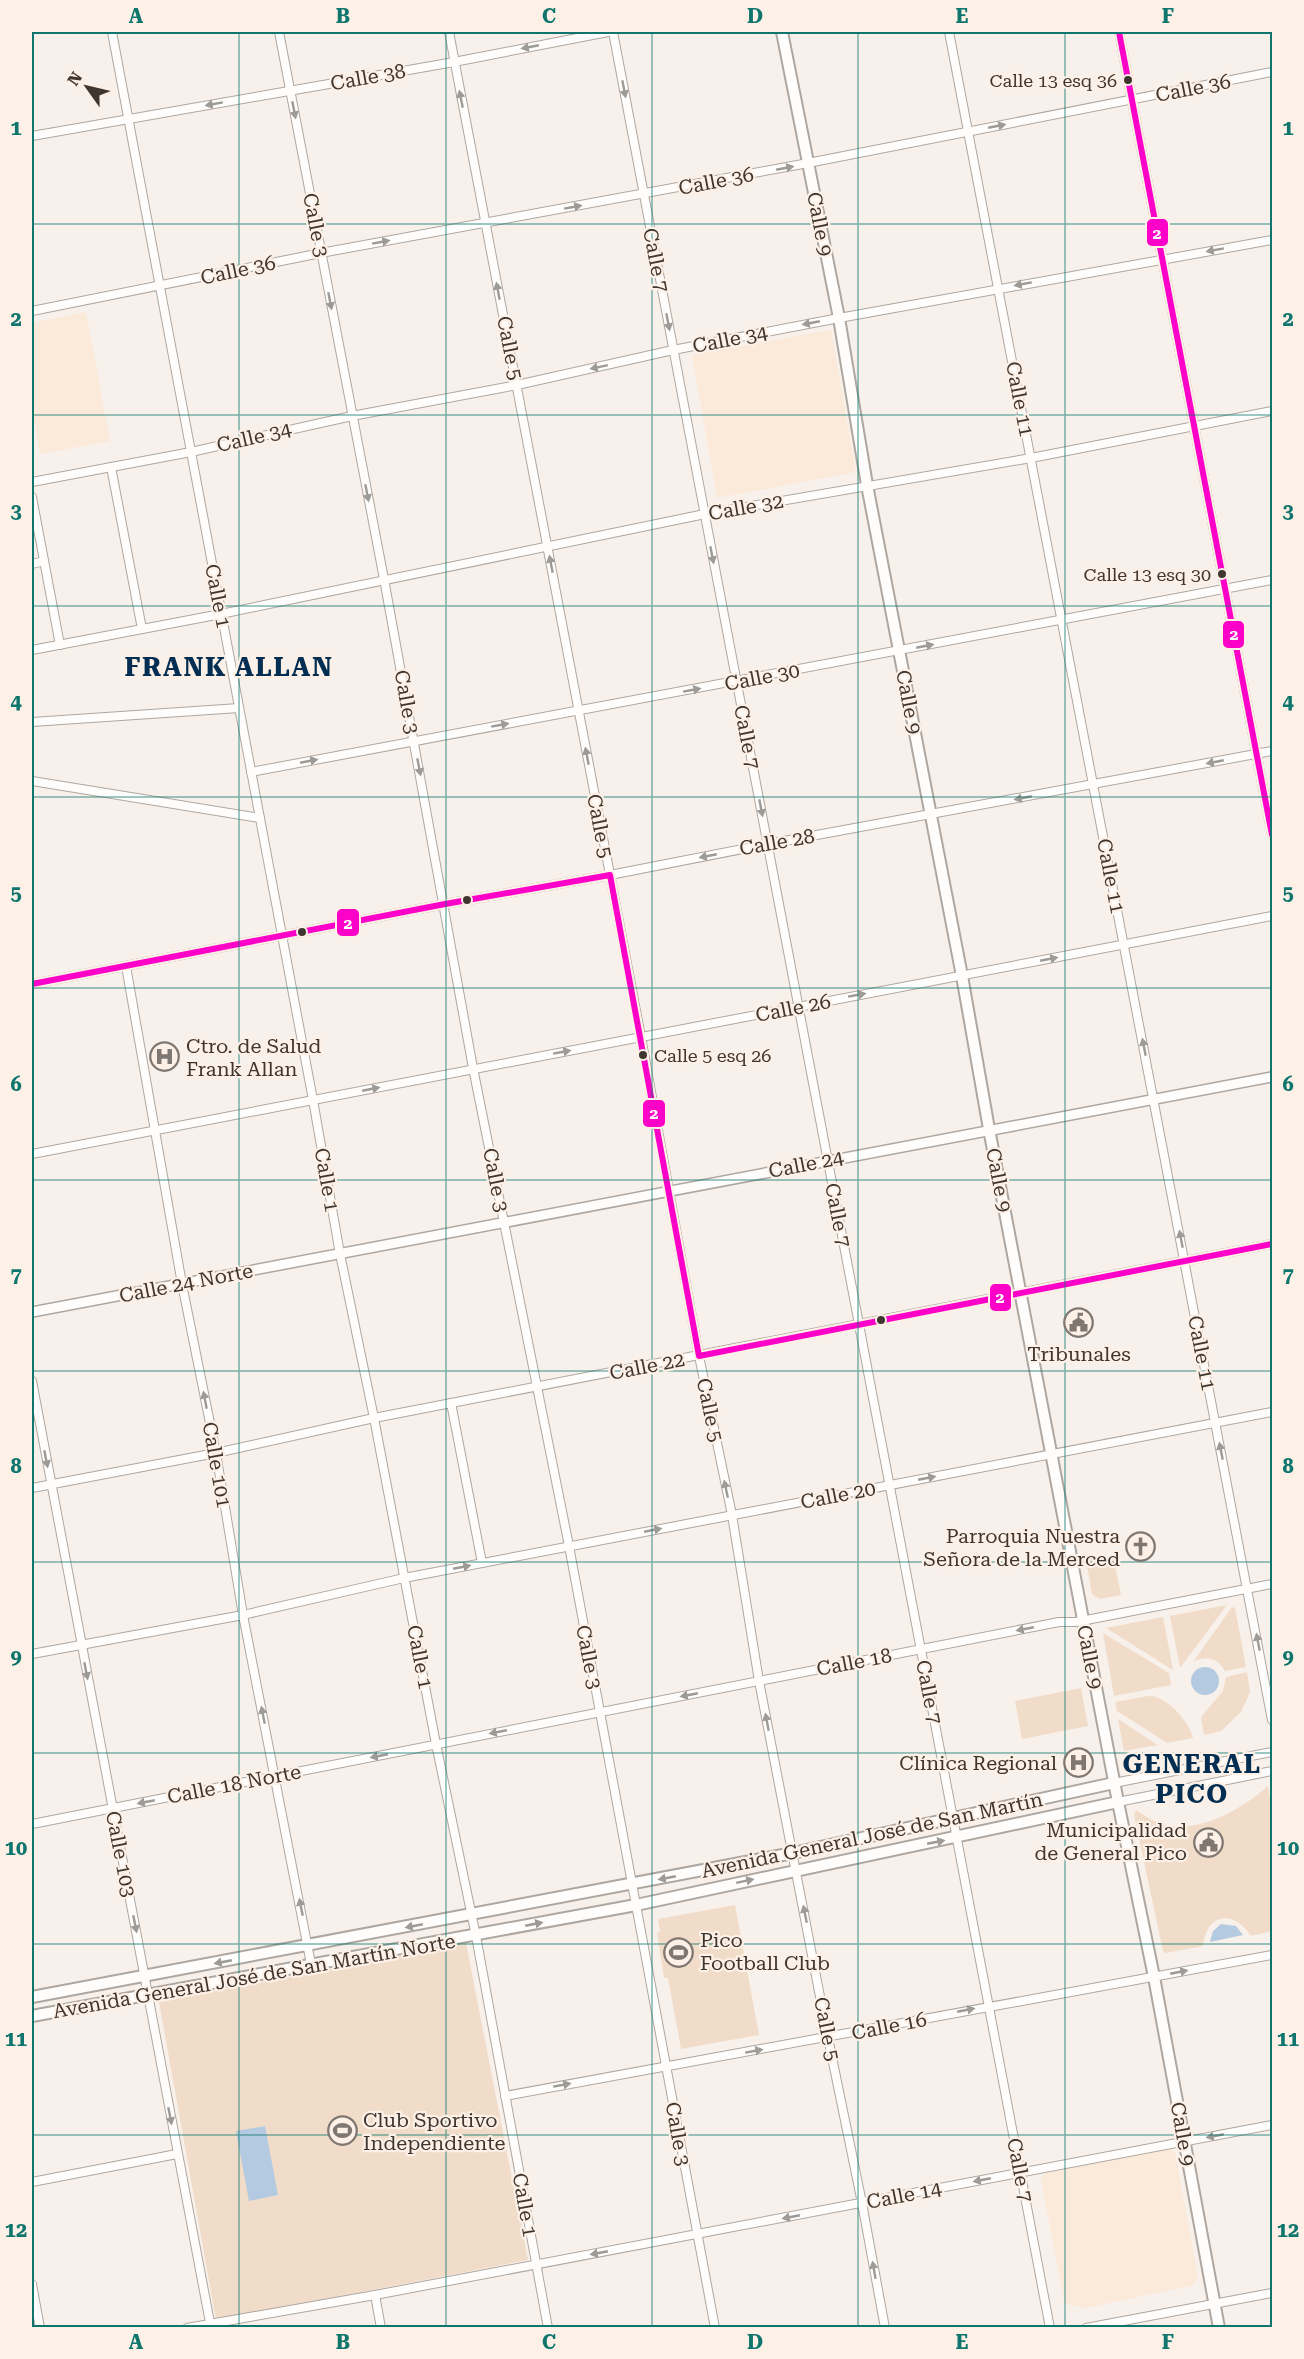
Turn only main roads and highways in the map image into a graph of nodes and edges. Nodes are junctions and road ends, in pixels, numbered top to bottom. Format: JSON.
{"nodes":[{"id":1,"x":782,"y":32,"type":"edge"},
{"id":2,"x":1114,"y":1783,"type":"junction"},
{"id":3,"x":1118,"y":1802,"type":"junction"},
{"id":4,"x":472,"y":1916,"type":"joint"},
{"id":5,"x":476,"y":1936,"type":"joint"},
{"id":6,"x":32,"y":1997,"type":"edge"},
{"id":7,"x":32,"y":2016,"type":"edge"},
{"id":8,"x":1219,"y":2328,"type":"edge"}],
"edges":[{"from":1,"to":2,"type":"main road","name":"Calle 9"},
{"from":2,"to":3,"type":"main road","name":"Calle 9"},
{"from":2,"to":4,"type":"main road","name":"Avenida General José de San Martín","one_way":true},
{"from":5,"to":3,"type":"main road","name":"Avenida General José de San Martín","one_way":true},
{"from":3,"to":8,"type":"main road","name":"Calle 9"},
{"from":4,"to":6,"type":"main road","name":"Avenida General José de San Martín Norte","one_way":true},
{"from":5,"to":7,"type":"main road","name":"Avenida General José de San Martín Norte"}]}
